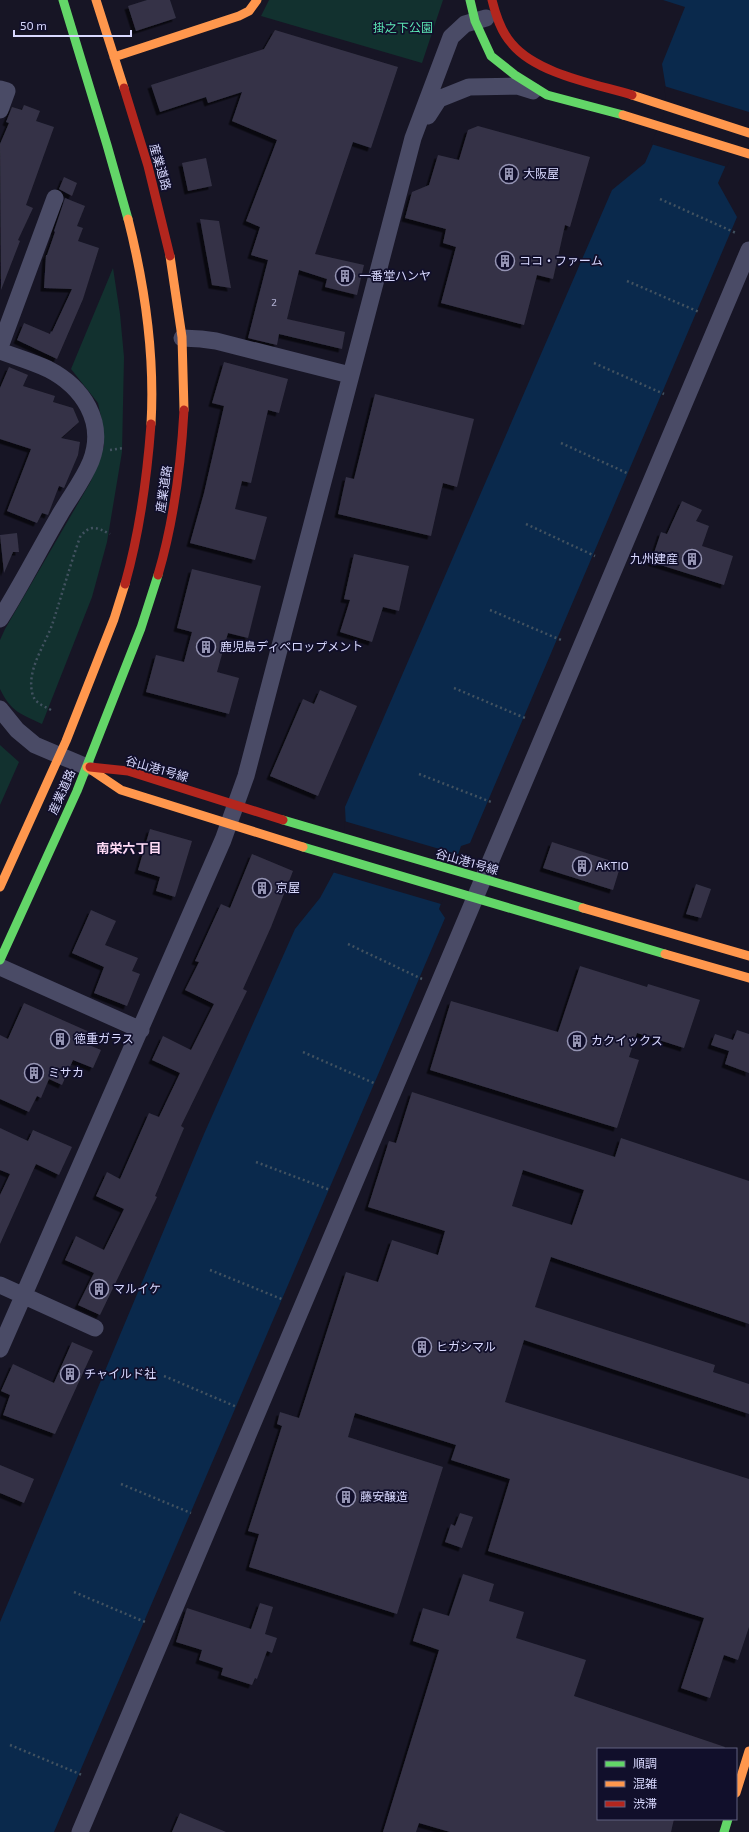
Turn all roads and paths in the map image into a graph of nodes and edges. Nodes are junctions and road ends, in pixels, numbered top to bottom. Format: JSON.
{"nodes":[{"id":1,"x":64,"y":0,"type":"edge"},
{"id":2,"x":96,"y":0,"type":"edge"},
{"id":3,"x":257,"y":0,"type":"edge"},
{"id":4,"x":470,"y":0,"type":"edge"},
{"id":5,"x":494,"y":7,"type":"edge"},
{"id":6,"x":475,"y":21,"type":"junction"},
{"id":7,"x":114,"y":57,"type":"junction"},
{"id":8,"x":0,"y":89,"type":"edge"},
{"id":9,"x":547,"y":95,"type":"junction"},
{"id":10,"x":0,"y":110,"type":"edge"},
{"id":11,"x":749,"y":133,"type":"edge"},
{"id":12,"x":413,"y":138,"type":"junction"},
{"id":13,"x":749,"y":154,"type":"edge"},
{"id":14,"x":56,"y":198,"type":"dead end"},
{"id":15,"x":660,"y":199,"type":"dead end"},
{"id":16,"x":736,"y":232,"type":"dead end"},
{"id":17,"x":749,"y":250,"type":"edge"},
{"id":18,"x":627,"y":281,"type":"dead end"},
{"id":19,"x":699,"y":312,"type":"dead end"},
{"id":20,"x":182,"y":338,"type":"junction"},
{"id":21,"x":0,"y":347,"type":"edge"},
{"id":22,"x":0,"y":351,"type":"edge"},
{"id":23,"x":594,"y":363,"type":"dead end"},
{"id":24,"x":350,"y":375,"type":"junction"},
{"id":25,"x":664,"y":394,"type":"dead end"},
{"id":26,"x":561,"y":443,"type":"dead end"},
{"id":27,"x":124,"y":448,"type":"dead end"},
{"id":28,"x":110,"y":450,"type":"dead end"},
{"id":29,"x":629,"y":474,"type":"dead end"},
{"id":30,"x":526,"y":524,"type":"dead end"},
{"id":31,"x":110,"y":534,"type":"dead end"},
{"id":32,"x":595,"y":556,"type":"dead end"},
{"id":33,"x":490,"y":610,"type":"dead end"},
{"id":34,"x":0,"y":619,"type":"edge"},
{"id":35,"x":561,"y":640,"type":"dead end"},
{"id":36,"x":454,"y":688,"type":"dead end"},
{"id":37,"x":0,"y":709,"type":"edge"},
{"id":38,"x":51,"y":710,"type":"dead end"},
{"id":39,"x":525,"y":718,"type":"dead end"},
{"id":40,"x":61,"y":755,"type":"junction"},
{"id":41,"x":87,"y":767,"type":"junction"},
{"id":42,"x":419,"y":774,"type":"dead end"},
{"id":43,"x":491,"y":802,"type":"dead end"},
{"id":44,"x":235,"y":805,"type":"junction"},
{"id":45,"x":229,"y":822,"type":"junction"},
{"id":46,"x":484,"y":879,"type":"junction"},
{"id":47,"x":0,"y":887,"type":"edge"},
{"id":48,"x":475,"y":898,"type":"junction"},
{"id":49,"x":348,"y":944,"type":"dead end"},
{"id":50,"x":749,"y":956,"type":"edge"},
{"id":51,"x":0,"y":960,"type":"edge"},
{"id":52,"x":0,"y":967,"type":"edge"},
{"id":53,"x":749,"y":978,"type":"edge"},
{"id":54,"x":422,"y":979,"type":"dead end"},
{"id":55,"x":141,"y":1030,"type":"junction"},
{"id":56,"x":303,"y":1052,"type":"dead end"},
{"id":57,"x":376,"y":1084,"type":"dead end"},
{"id":58,"x":256,"y":1162,"type":"dead end"},
{"id":59,"x":330,"y":1190,"type":"dead end"},
{"id":60,"x":210,"y":1270,"type":"dead end"},
{"id":61,"x":0,"y":1285,"type":"edge"},
{"id":62,"x":23,"y":1296,"type":"junction"},
{"id":63,"x":284,"y":1300,"type":"dead end"},
{"id":64,"x":95,"y":1328,"type":"dead end"},
{"id":65,"x":0,"y":1349,"type":"edge"},
{"id":66,"x":164,"y":1376,"type":"dead end"},
{"id":67,"x":237,"y":1407,"type":"dead end"},
{"id":68,"x":120,"y":1484,"type":"dead end"},
{"id":69,"x":191,"y":1513,"type":"dead end"},
{"id":70,"x":74,"y":1592,"type":"dead end"},
{"id":71,"x":145,"y":1622,"type":"dead end"},
{"id":72,"x":10,"y":1744,"type":"dead end"},
{"id":73,"x":749,"y":1751,"type":"edge"},
{"id":74,"x":82,"y":1775,"type":"dead end"},
{"id":75,"x":737,"y":1790,"type":"edge"},
{"id":76,"x":728,"y":1820,"type":"edge"},
{"id":77,"x":80,"y":1832,"type":"edge"},
{"id":78,"x":724,"y":1832,"type":"edge"}],
"edges":[{"from":1,"to":40,"type":"street","name":"産業道路"},
{"from":2,"to":7,"type":"street","name":"産業道路"},
{"from":3,"to":7,"type":"street"},
{"from":4,"to":6,"type":"street"},
{"from":5,"to":6,"type":"street"},
{"from":5,"to":11,"type":"street"},
{"from":6,"to":9,"type":"street"},
{"from":6,"to":12,"type":"street"},
{"from":7,"to":20,"type":"street","name":"産業道路"},
{"from":8,"to":10,"type":"street"},
{"from":9,"to":12,"type":"street"},
{"from":9,"to":13,"type":"street"},
{"from":12,"to":24,"type":"street"},
{"from":14,"to":21,"type":"street"},
{"from":15,"to":16,"type":"path"},
{"from":17,"to":46,"type":"street"},
{"from":18,"to":19,"type":"path"},
{"from":20,"to":24,"type":"street"},
{"from":20,"to":41,"type":"street","name":"産業道路"},
{"from":22,"to":34,"type":"street"},
{"from":23,"to":25,"type":"path"},
{"from":24,"to":44,"type":"street"},
{"from":26,"to":29,"type":"path"},
{"from":27,"to":28,"type":"path"},
{"from":30,"to":32,"type":"path"},
{"from":31,"to":38,"type":"path"},
{"from":33,"to":35,"type":"path"},
{"from":36,"to":39,"type":"path"},
{"from":37,"to":40,"type":"street"},
{"from":40,"to":41,"type":"street"},
{"from":40,"to":47,"type":"street","name":"産業道路"},
{"from":41,"to":44,"type":"street","name":"谷山港1号線"},
{"from":41,"to":45,"type":"street"},
{"from":41,"to":51,"type":"street","name":"産業道路"},
{"from":42,"to":43,"type":"path"},
{"from":44,"to":45,"type":"street"},
{"from":44,"to":46,"type":"street","name":"谷山港1号線"},
{"from":45,"to":48,"type":"street"},
{"from":45,"to":55,"type":"street"},
{"from":46,"to":48,"type":"street"},
{"from":46,"to":50,"type":"street","name":"谷山港1号線"},
{"from":48,"to":53,"type":"street"},
{"from":48,"to":77,"type":"street"},
{"from":49,"to":54,"type":"path"},
{"from":52,"to":55,"type":"street"},
{"from":55,"to":62,"type":"street"},
{"from":56,"to":57,"type":"path"},
{"from":58,"to":59,"type":"path"},
{"from":60,"to":63,"type":"path"},
{"from":61,"to":62,"type":"street"},
{"from":62,"to":64,"type":"street"},
{"from":62,"to":65,"type":"street"},
{"from":66,"to":67,"type":"path"},
{"from":68,"to":69,"type":"path"},
{"from":70,"to":71,"type":"path"},
{"from":72,"to":74,"type":"path"},
{"from":73,"to":75,"type":"street"},
{"from":76,"to":78,"type":"street"}]}
